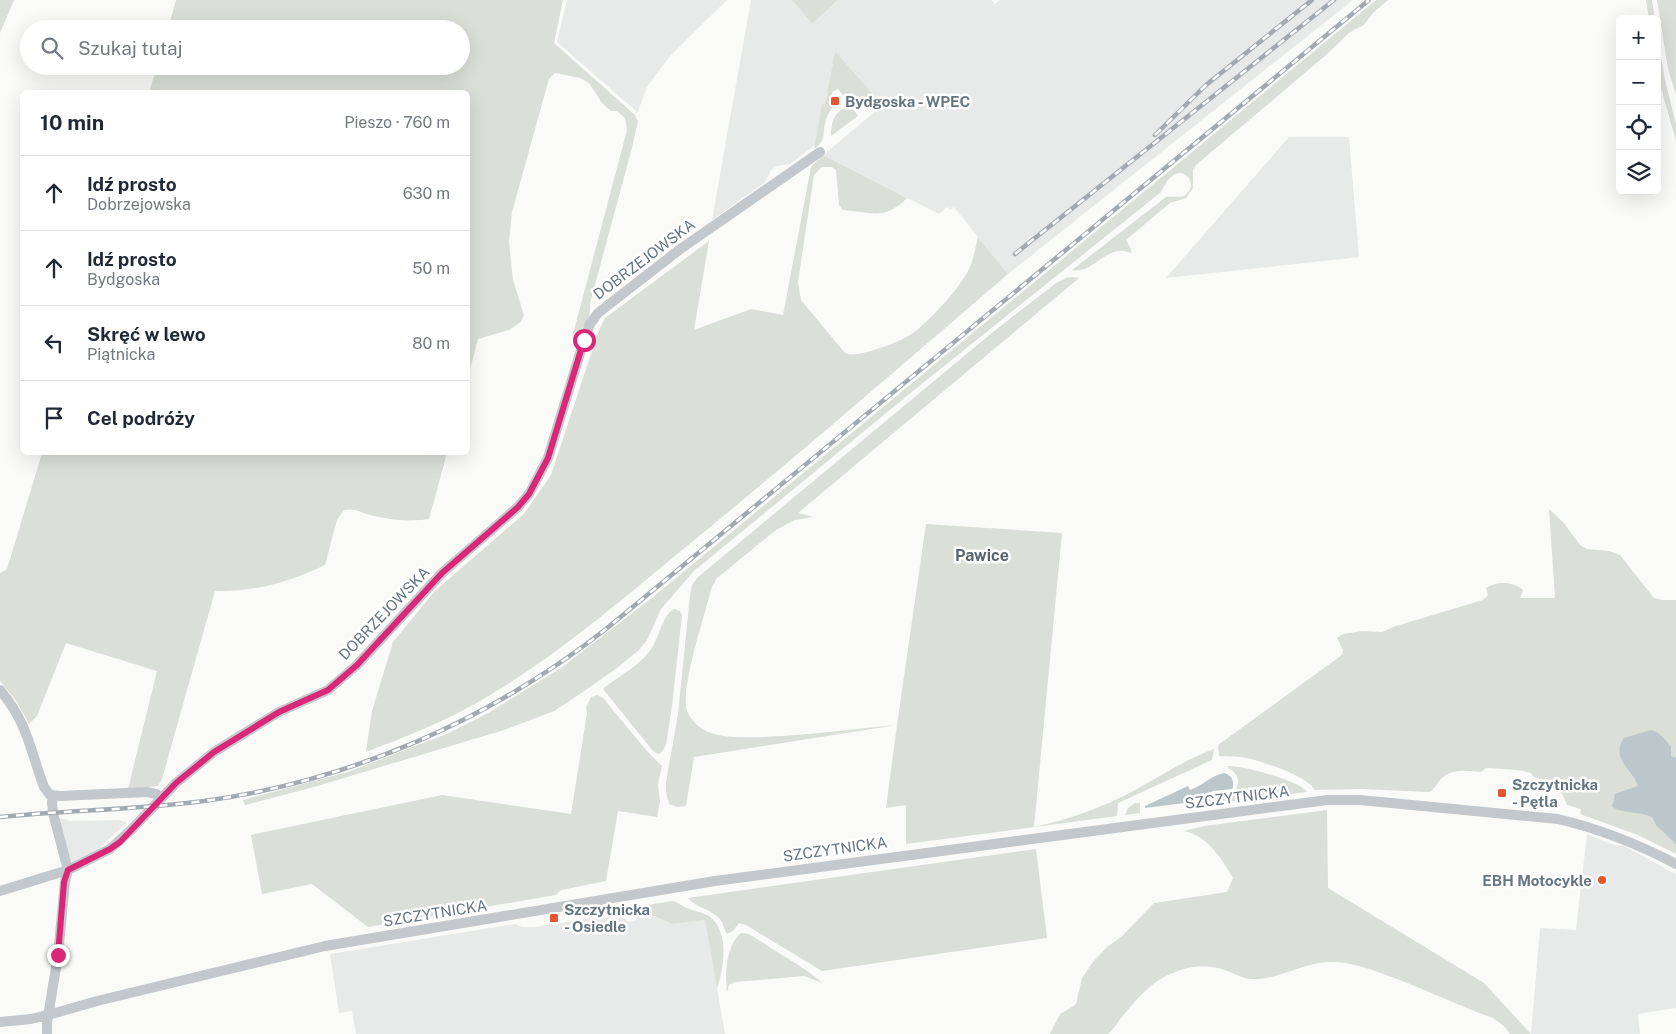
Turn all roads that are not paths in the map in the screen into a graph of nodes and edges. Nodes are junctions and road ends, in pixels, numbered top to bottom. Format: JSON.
{"nodes":[{"id":1,"x":820,"y":152,"type":"dead end"},
{"id":2,"x":0,"y":690,"type":"edge"},
{"id":3,"x":54,"y":796,"type":"junction"},
{"id":4,"x":162,"y":798,"type":"junction"},
{"id":5,"x":1676,"y":864,"type":"edge"},
{"id":6,"x":68,"y":870,"type":"junction"},
{"id":7,"x":0,"y":891,"type":"edge"},
{"id":8,"x":48,"y":1015,"type":"junction"},
{"id":9,"x":0,"y":1022,"type":"edge"},
{"id":10,"x":47,"y":1034,"type":"edge"}],
"edges":[{"from":1,"to":4,"type":"street","name":"DOBRZEJOWSKA"},
{"from":2,"to":3,"type":"street"},
{"from":3,"to":4,"type":"street"},
{"from":3,"to":6,"type":"street"},
{"from":4,"to":6,"type":"street","name":"DOBRZEJOWSKA"},
{"from":5,"to":8,"type":"street","name":"SZCZYTNICKA"},
{"from":6,"to":7,"type":"street","name":"DOBRZEJOWSKA"},
{"from":6,"to":8,"type":"street"},
{"from":8,"to":9,"type":"street","name":"SZCZYTNICKA"},
{"from":8,"to":10,"type":"street"}]}
